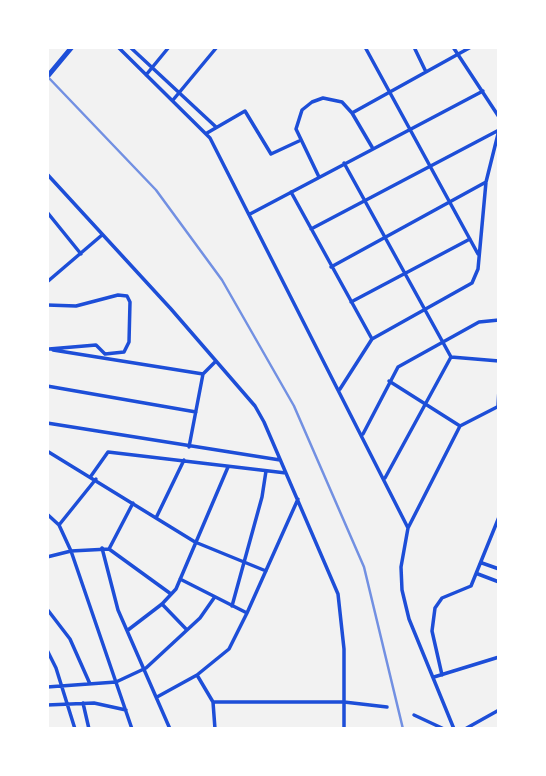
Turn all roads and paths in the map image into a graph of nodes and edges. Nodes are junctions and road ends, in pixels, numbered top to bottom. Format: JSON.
{"nodes":[{"id":1,"x":72,"y":47,"type":"edge"},
{"id":2,"x":118,"y":47,"type":"edge"},
{"id":3,"x":130,"y":47,"type":"edge"},
{"id":4,"x":169,"y":47,"type":"edge"},
{"id":5,"x":218,"y":47,"type":"edge"},
{"id":6,"x":365,"y":47,"type":"edge"},
{"id":7,"x":414,"y":47,"type":"edge"},
{"id":8,"x":453,"y":47,"type":"edge"},
{"id":9,"x":471,"y":47,"type":"edge"},
{"id":10,"x":460,"y":54,"type":"junction"},
{"id":11,"x":153,"y":67,"type":"junction"},
{"id":12,"x":426,"y":72,"type":"junction"},
{"id":13,"x":146,"y":75,"type":"junction"},
{"id":14,"x":47,"y":77,"type":"edge"},
{"id":15,"x":483,"y":91,"type":"junction"},
{"id":16,"x":180,"y":92,"type":"junction"},
{"id":17,"x":390,"y":92,"type":"junction"},
{"id":18,"x":173,"y":100,"type":"junction"},
{"id":19,"x":352,"y":113,"type":"junction"},
{"id":20,"x":499,"y":117,"type":"edge"},
{"id":21,"x":216,"y":127,"type":"junction"},
{"id":22,"x":409,"y":129,"type":"junction"},
{"id":23,"x":499,"y":130,"type":"edge"},
{"id":24,"x":207,"y":133,"type":"junction"},
{"id":25,"x":299,"y":141,"type":"junction"},
{"id":26,"x":372,"y":148,"type":"junction"},
{"id":27,"x":344,"y":163,"type":"junction"},
{"id":28,"x":429,"y":166,"type":"junction"},
{"id":29,"x":47,"y":174,"type":"edge"},
{"id":30,"x":319,"y":177,"type":"junction"},
{"id":31,"x":486,"y":181,"type":"junction"},
{"id":32,"x":291,"y":192,"type":"junction"},
{"id":33,"x":366,"y":199,"type":"junction"},
{"id":34,"x":450,"y":203,"type":"junction"},
{"id":35,"x":47,"y":212,"type":"edge"},
{"id":36,"x":249,"y":214,"type":"junction"},
{"id":37,"x":311,"y":229,"type":"junction"},
{"id":38,"x":102,"y":236,"type":"junction"},
{"id":39,"x":386,"y":236,"type":"junction"},
{"id":40,"x":470,"y":239,"type":"junction"},
{"id":41,"x":81,"y":254,"type":"junction"},
{"id":42,"x":479,"y":256,"type":"junction"},
{"id":43,"x":331,"y":267,"type":"junction"},
{"id":44,"x":406,"y":273,"type":"junction"},
{"id":45,"x":47,"y":282,"type":"edge"},
{"id":46,"x":351,"y":302,"type":"junction"},
{"id":47,"x":47,"y":305,"type":"edge"},
{"id":48,"x":425,"y":310,"type":"junction"},
{"id":49,"x":499,"y":320,"type":"edge"},
{"id":50,"x":372,"y":339,"type":"junction"},
{"id":51,"x":442,"y":341,"type":"junction"},
{"id":52,"x":48,"y":349,"type":"edge"},
{"id":53,"x":451,"y":357,"type":"junction"},
{"id":54,"x":216,"y":361,"type":"junction"},
{"id":55,"x":499,"y":361,"type":"edge"},
{"id":56,"x":204,"y":374,"type":"junction"},
{"id":57,"x":389,"y":381,"type":"junction"},
{"id":58,"x":47,"y":386,"type":"edge"},
{"id":59,"x":339,"y":389,"type":"junction"},
{"id":60,"x":499,"y":389,"type":"edge"},
{"id":61,"x":426,"y":403,"type":"junction"},
{"id":62,"x":498,"y":406,"type":"edge"},
{"id":63,"x":196,"y":412,"type":"junction"},
{"id":64,"x":47,"y":423,"type":"edge"},
{"id":65,"x":460,"y":425,"type":"junction"},
{"id":66,"x":363,"y":434,"type":"junction"},
{"id":67,"x":189,"y":448,"type":"junction"},
{"id":68,"x":47,"y":451,"type":"edge"},
{"id":69,"x":184,"y":459,"type":"junction"},
{"id":70,"x":281,"y":460,"type":"junction"},
{"id":71,"x":228,"y":467,"type":"junction"},
{"id":72,"x":265,"y":471,"type":"junction"},
{"id":73,"x":286,"y":473,"type":"junction"},
{"id":74,"x":91,"y":476,"type":"junction"},
{"id":75,"x":385,"y":478,"type":"junction"},
{"id":76,"x":96,"y":479,"type":"junction"},
{"id":77,"x":298,"y":499,"type":"junction"},
{"id":78,"x":133,"y":503,"type":"junction"},
{"id":79,"x":47,"y":514,"type":"edge"},
{"id":80,"x":499,"y":517,"type":"edge"},
{"id":81,"x":156,"y":518,"type":"junction"},
{"id":82,"x":59,"y":525,"type":"junction"},
{"id":83,"x":408,"y":528,"type":"junction"},
{"id":84,"x":491,"y":539,"type":"junction"},
{"id":85,"x":499,"y":541,"type":"edge"},
{"id":86,"x":195,"y":542,"type":"junction"},
{"id":87,"x":102,"y":548,"type":"junction"},
{"id":88,"x":109,"y":549,"type":"junction"},
{"id":89,"x":71,"y":551,"type":"junction"},
{"id":90,"x":47,"y":557,"type":"edge"},
{"id":91,"x":243,"y":563,"type":"junction"},
{"id":92,"x":482,"y":564,"type":"junction"},
{"id":93,"x":499,"y":569,"type":"edge"},
{"id":94,"x":266,"y":571,"type":"junction"},
{"id":95,"x":478,"y":574,"type":"junction"},
{"id":96,"x":180,"y":579,"type":"junction"},
{"id":97,"x":499,"y":582,"type":"edge"},
{"id":98,"x":171,"y":594,"type":"junction"},
{"id":99,"x":214,"y":598,"type":"junction"},
{"id":100,"x":162,"y":604,"type":"junction"},
{"id":101,"x":232,"y":606,"type":"junction"},
{"id":102,"x":47,"y":609,"type":"edge"},
{"id":103,"x":247,"y":613,"type":"junction"},
{"id":104,"x":128,"y":630,"type":"junction"},
{"id":105,"x":187,"y":630,"type":"junction"},
{"id":106,"x":47,"y":650,"type":"edge"},
{"id":107,"x":499,"y":657,"type":"edge"},
{"id":108,"x":146,"y":668,"type":"junction"},
{"id":109,"x":197,"y":675,"type":"junction"},
{"id":110,"x":442,"y":675,"type":"junction"},
{"id":111,"x":434,"y":677,"type":"junction"},
{"id":112,"x":116,"y":682,"type":"junction"},
{"id":113,"x":90,"y":684,"type":"junction"},
{"id":114,"x":62,"y":686,"type":"junction"},
{"id":115,"x":47,"y":687,"type":"edge"},
{"id":116,"x":157,"y":696,"type":"junction"},
{"id":117,"x":213,"y":702,"type":"junction"},
{"id":118,"x":344,"y":702,"type":"junction"},
{"id":119,"x":83,"y":703,"type":"junction"},
{"id":120,"x":68,"y":704,"type":"junction"},
{"id":121,"x":47,"y":705,"type":"edge"},
{"id":122,"x":387,"y":707,"type":"dead end"},
{"id":123,"x":126,"y":710,"type":"junction"},
{"id":124,"x":499,"y":710,"type":"edge"},
{"id":125,"x":414,"y":715,"type":"dead end"},
{"id":126,"x":75,"y":729,"type":"edge"},
{"id":127,"x":89,"y":729,"type":"edge"},
{"id":128,"x":132,"y":729,"type":"edge"},
{"id":129,"x":170,"y":729,"type":"edge"},
{"id":130,"x":215,"y":729,"type":"edge"},
{"id":131,"x":344,"y":729,"type":"edge"},
{"id":132,"x":444,"y":729,"type":"edge"},
{"id":133,"x":454,"y":729,"type":"edge"},
{"id":134,"x":465,"y":729,"type":"edge"}],
"edges":[{"from":1,"to":14,"type":"main road"},
{"from":2,"to":13,"type":"street"},
{"from":3,"to":11,"type":"street"},
{"from":4,"to":11,"type":"street"},
{"from":5,"to":16,"type":"street"},
{"from":6,"to":17,"type":"street"},
{"from":7,"to":12,"type":"street"},
{"from":8,"to":10,"type":"street"},
{"from":9,"to":10,"type":"street"},
{"from":10,"to":12,"type":"street"},
{"from":10,"to":15,"type":"street"},
{"from":11,"to":13,"type":"street"},
{"from":11,"to":16,"type":"street"},
{"from":12,"to":17,"type":"street"},
{"from":13,"to":18,"type":"street"},
{"from":15,"to":20,"type":"street"},
{"from":15,"to":22,"type":"street"},
{"from":16,"to":18,"type":"street"},
{"from":16,"to":21,"type":"street"},
{"from":17,"to":19,"type":"street"},
{"from":17,"to":22,"type":"street"},
{"from":18,"to":24,"type":"street"},
{"from":19,"to":25,"type":"street"},
{"from":19,"to":26,"type":"street"},
{"from":21,"to":24,"type":"street"},
{"from":21,"to":25,"type":"street"},
{"from":22,"to":26,"type":"street"},
{"from":22,"to":28,"type":"street"},
{"from":23,"to":28,"type":"street"},
{"from":23,"to":31,"type":"street"},
{"from":24,"to":36,"type":"street"},
{"from":25,"to":30,"type":"street"},
{"from":26,"to":27,"type":"street"},
{"from":27,"to":30,"type":"street"},
{"from":27,"to":33,"type":"street"},
{"from":28,"to":33,"type":"street"},
{"from":28,"to":34,"type":"street"},
{"from":29,"to":38,"type":"street"},
{"from":30,"to":32,"type":"street"},
{"from":31,"to":34,"type":"street"},
{"from":31,"to":42,"type":"street"},
{"from":32,"to":36,"type":"street"},
{"from":32,"to":37,"type":"street"},
{"from":33,"to":37,"type":"street"},
{"from":33,"to":39,"type":"street"},
{"from":34,"to":39,"type":"street"},
{"from":34,"to":40,"type":"street"},
{"from":35,"to":41,"type":"street"},
{"from":36,"to":59,"type":"street"},
{"from":37,"to":43,"type":"street"},
{"from":38,"to":41,"type":"street"},
{"from":38,"to":54,"type":"street"},
{"from":39,"to":43,"type":"street"},
{"from":39,"to":44,"type":"street"},
{"from":40,"to":42,"type":"street"},
{"from":40,"to":44,"type":"street"},
{"from":41,"to":45,"type":"street"},
{"from":42,"to":48,"type":"street"},
{"from":43,"to":46,"type":"street"},
{"from":44,"to":46,"type":"street"},
{"from":44,"to":48,"type":"street"},
{"from":46,"to":50,"type":"street"},
{"from":47,"to":52,"type":"street"},
{"from":48,"to":50,"type":"street"},
{"from":48,"to":51,"type":"street"},
{"from":49,"to":51,"type":"street"},
{"from":50,"to":59,"type":"street"},
{"from":51,"to":53,"type":"street"},
{"from":51,"to":57,"type":"street"},
{"from":52,"to":56,"type":"street"},
{"from":53,"to":55,"type":"street"},
{"from":53,"to":61,"type":"street"},
{"from":54,"to":56,"type":"street"},
{"from":54,"to":70,"type":"street"},
{"from":56,"to":63,"type":"street"},
{"from":57,"to":61,"type":"street"},
{"from":57,"to":66,"type":"street"},
{"from":58,"to":63,"type":"street"},
{"from":59,"to":66,"type":"street"},
{"from":60,"to":62,"type":"street"},
{"from":61,"to":65,"type":"street"},
{"from":61,"to":75,"type":"street"},
{"from":62,"to":65,"type":"street"},
{"from":63,"to":67,"type":"street"},
{"from":64,"to":67,"type":"street"},
{"from":65,"to":83,"type":"street"},
{"from":66,"to":75,"type":"street"},
{"from":67,"to":70,"type":"street"},
{"from":68,"to":74,"type":"street"},
{"from":69,"to":71,"type":"street"},
{"from":69,"to":74,"type":"street"},
{"from":69,"to":81,"type":"street"},
{"from":70,"to":73,"type":"street"},
{"from":71,"to":72,"type":"street"},
{"from":71,"to":86,"type":"street"},
{"from":72,"to":73,"type":"street"},
{"from":72,"to":91,"type":"street"},
{"from":73,"to":77,"type":"street"},
{"from":74,"to":76,"type":"street"},
{"from":75,"to":83,"type":"street"},
{"from":76,"to":78,"type":"street"},
{"from":76,"to":82,"type":"street"},
{"from":77,"to":94,"type":"street"},
{"from":77,"to":118,"type":"street"},
{"from":78,"to":81,"type":"street"},
{"from":78,"to":88,"type":"street"},
{"from":79,"to":82,"type":"street"},
{"from":80,"to":84,"type":"street"},
{"from":81,"to":86,"type":"street"},
{"from":82,"to":89,"type":"street"},
{"from":83,"to":111,"type":"street"},
{"from":84,"to":85,"type":"street"},
{"from":84,"to":92,"type":"street"},
{"from":86,"to":91,"type":"street"},
{"from":86,"to":96,"type":"street"},
{"from":87,"to":88,"type":"street"},
{"from":87,"to":89,"type":"street"},
{"from":87,"to":104,"type":"street"},
{"from":88,"to":98,"type":"street"},
{"from":89,"to":90,"type":"street"},
{"from":89,"to":112,"type":"street"},
{"from":91,"to":94,"type":"street"},
{"from":91,"to":101,"type":"street"},
{"from":92,"to":93,"type":"street"},
{"from":92,"to":95,"type":"street"},
{"from":94,"to":103,"type":"street"},
{"from":95,"to":97,"type":"street"},
{"from":95,"to":110,"type":"street"},
{"from":96,"to":98,"type":"street"},
{"from":96,"to":99,"type":"street"},
{"from":98,"to":100,"type":"street"},
{"from":99,"to":101,"type":"street"},
{"from":99,"to":105,"type":"street"},
{"from":100,"to":104,"type":"street"},
{"from":100,"to":105,"type":"street"},
{"from":101,"to":103,"type":"street"},
{"from":102,"to":113,"type":"street"},
{"from":103,"to":109,"type":"street"},
{"from":104,"to":108,"type":"street"},
{"from":105,"to":108,"type":"street"},
{"from":106,"to":114,"type":"street"},
{"from":107,"to":110,"type":"street"},
{"from":108,"to":112,"type":"street"},
{"from":108,"to":116,"type":"street"},
{"from":109,"to":116,"type":"street"},
{"from":109,"to":117,"type":"street"},
{"from":110,"to":111,"type":"street"},
{"from":111,"to":133,"type":"street"},
{"from":112,"to":113,"type":"street"},
{"from":112,"to":123,"type":"street"},
{"from":113,"to":114,"type":"street"},
{"from":114,"to":115,"type":"street"},
{"from":114,"to":120,"type":"street"},
{"from":116,"to":129,"type":"street"},
{"from":117,"to":118,"type":"street"},
{"from":117,"to":130,"type":"street"},
{"from":118,"to":122,"type":"street"},
{"from":118,"to":131,"type":"street"},
{"from":119,"to":120,"type":"street"},
{"from":119,"to":123,"type":"street"},
{"from":119,"to":127,"type":"street"},
{"from":120,"to":121,"type":"street"},
{"from":120,"to":126,"type":"street"},
{"from":123,"to":128,"type":"street"},
{"from":124,"to":134,"type":"street"},
{"from":125,"to":132,"type":"street"}]}
